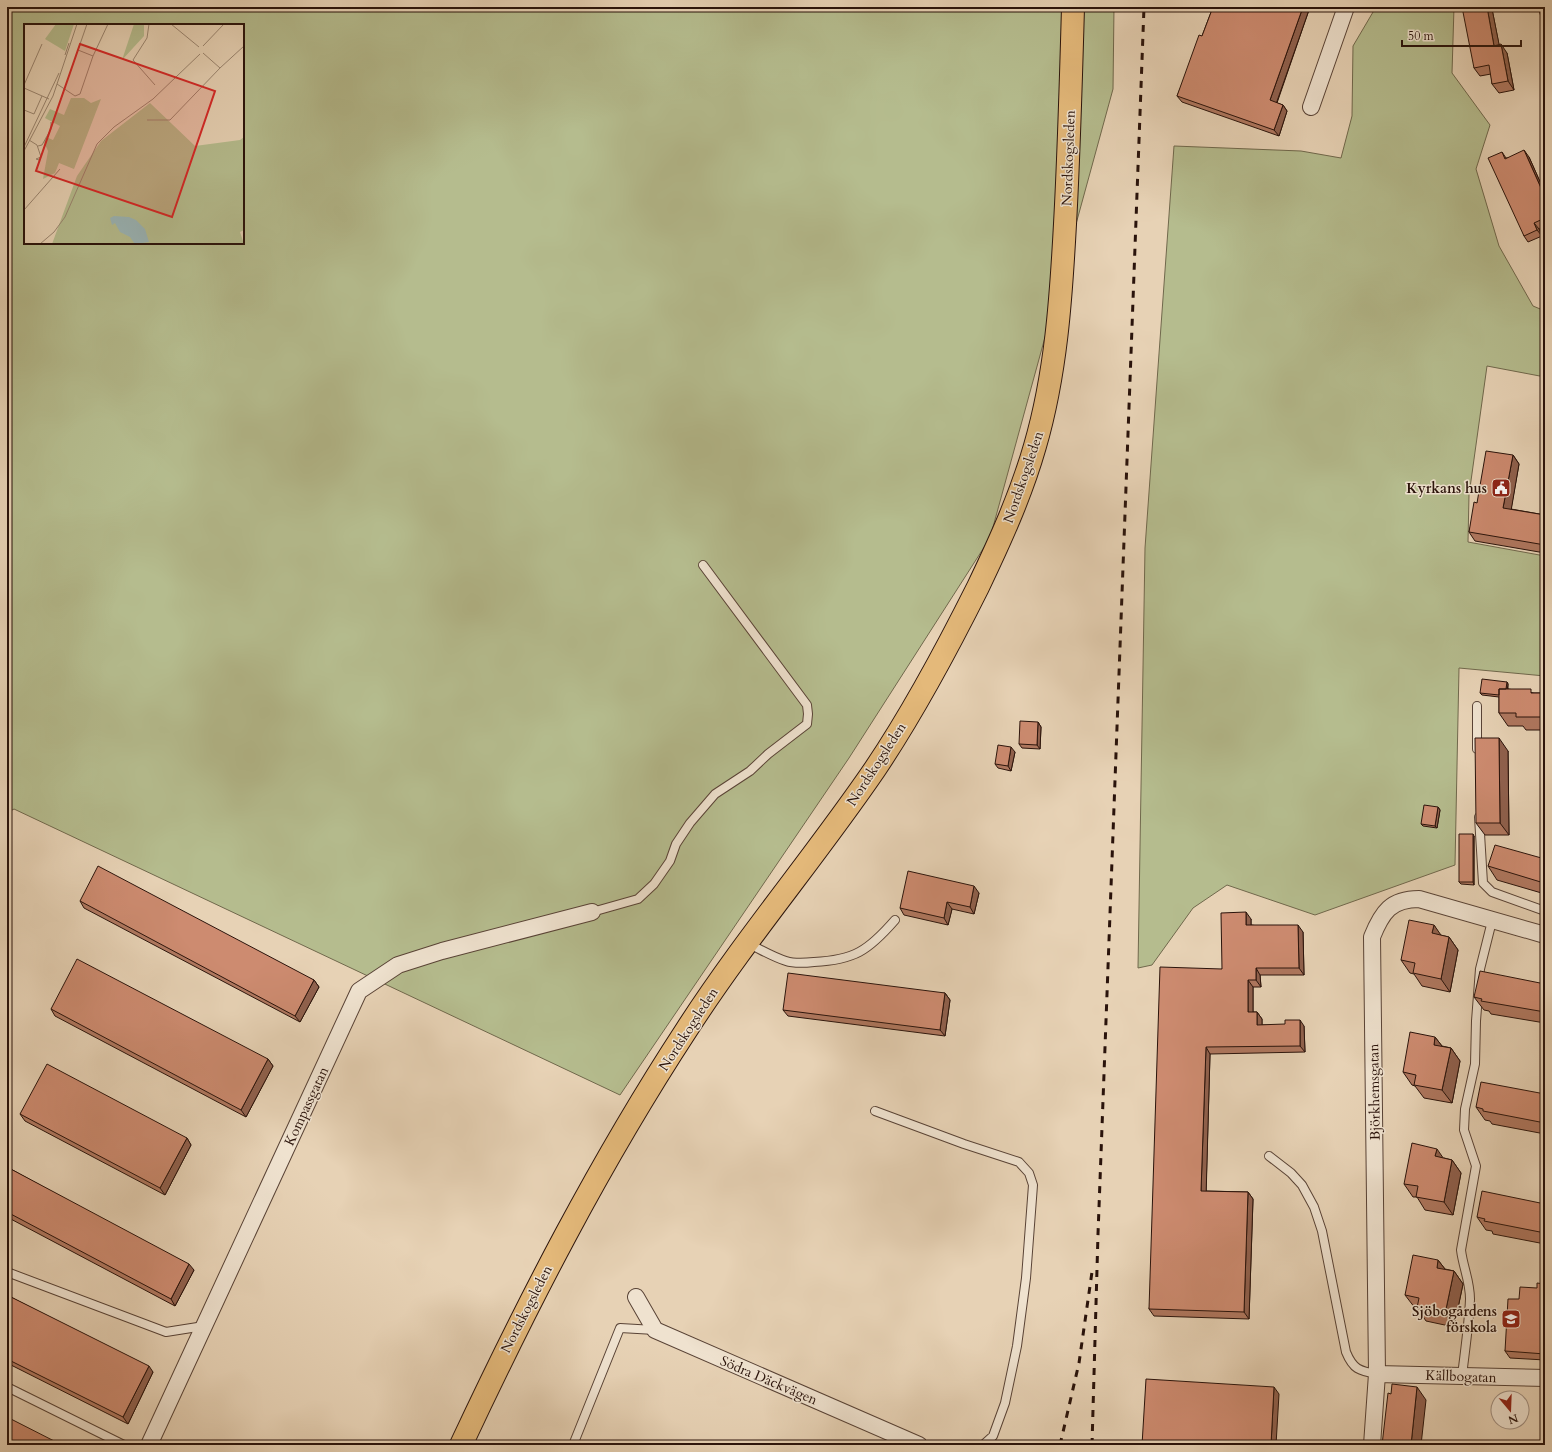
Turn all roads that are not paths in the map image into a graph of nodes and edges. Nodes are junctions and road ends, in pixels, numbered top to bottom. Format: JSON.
{"nodes":[{"id":1,"x":1074,"y":7,"type":"edge"},
{"id":2,"x":1346,"y":7,"type":"edge"},
{"id":3,"x":1311,"y":107,"type":"dead end"},
{"id":4,"x":703,"y":565,"type":"dead end"},
{"id":5,"x":1476,"y":706,"type":"dead end"},
{"id":6,"x":1478,"y":758,"type":"edge"},
{"id":7,"x":1479,"y":811,"type":"edge"},
{"id":8,"x":1545,"y":911,"type":"edge"},
{"id":9,"x":592,"y":912,"type":"joint"},
{"id":10,"x":895,"y":920,"type":"dead end"},
{"id":11,"x":1492,"y":921,"type":"junction"},
{"id":12,"x":1545,"y":935,"type":"edge"},
{"id":13,"x":747,"y":942,"type":"junction"},
{"id":14,"x":875,"y":1111,"type":"dead end"},
{"id":15,"x":1269,"y":1156,"type":"dead end"},
{"id":16,"x":7,"y":1272,"type":"edge"},
{"id":17,"x":636,"y":1297,"type":"dead end"},
{"id":18,"x":204,"y":1326,"type":"junction"},
{"id":19,"x":655,"y":1330,"type":"junction"},
{"id":20,"x":1378,"y":1374,"type":"junction"},
{"id":21,"x":1462,"y":1376,"type":"junction"},
{"id":22,"x":1545,"y":1378,"type":"edge"},
{"id":23,"x":7,"y":1387,"type":"edge"},
{"id":24,"x":124,"y":1445,"type":"edge"},
{"id":25,"x":149,"y":1445,"type":"edge"},
{"id":26,"x":460,"y":1445,"type":"edge"},
{"id":27,"x":573,"y":1445,"type":"edge"},
{"id":28,"x":919,"y":1445,"type":"edge"},
{"id":29,"x":983,"y":1445,"type":"edge"},
{"id":30,"x":1372,"y":1445,"type":"edge"}],
"edges":[{"from":1,"to":13,"type":"main road","name":"Nordskogsleden"},
{"from":2,"to":3,"type":"street"},
{"from":4,"to":9,"type":"lane"},
{"from":5,"to":6,"type":"lane"},
{"from":7,"to":8,"type":"lane"},
{"from":9,"to":18,"type":"street","name":"Kompassgatan"},
{"from":10,"to":13,"type":"lane"},
{"from":11,"to":12,"type":"street","name":"Björkhemsgatan"},
{"from":11,"to":20,"type":"street","name":"Björkhemsgatan"},
{"from":11,"to":21,"type":"lane"},
{"from":13,"to":26,"type":"main road","name":"Nordskogsleden"},
{"from":14,"to":29,"type":"lane"},
{"from":15,"to":20,"type":"lane"},
{"from":16,"to":18,"type":"lane"},
{"from":17,"to":19,"type":"street"},
{"from":18,"to":25,"type":"street","name":"Kompassgatan"},
{"from":19,"to":27,"type":"lane"},
{"from":19,"to":28,"type":"street","name":"Södra Däckvägen"},
{"from":20,"to":21,"type":"street","name":"Källbogatan"},
{"from":20,"to":30,"type":"street","name":"Björkhemsgatan"},
{"from":21,"to":22,"type":"street","name":"Källbogatan"},
{"from":23,"to":24,"type":"lane"}]}
